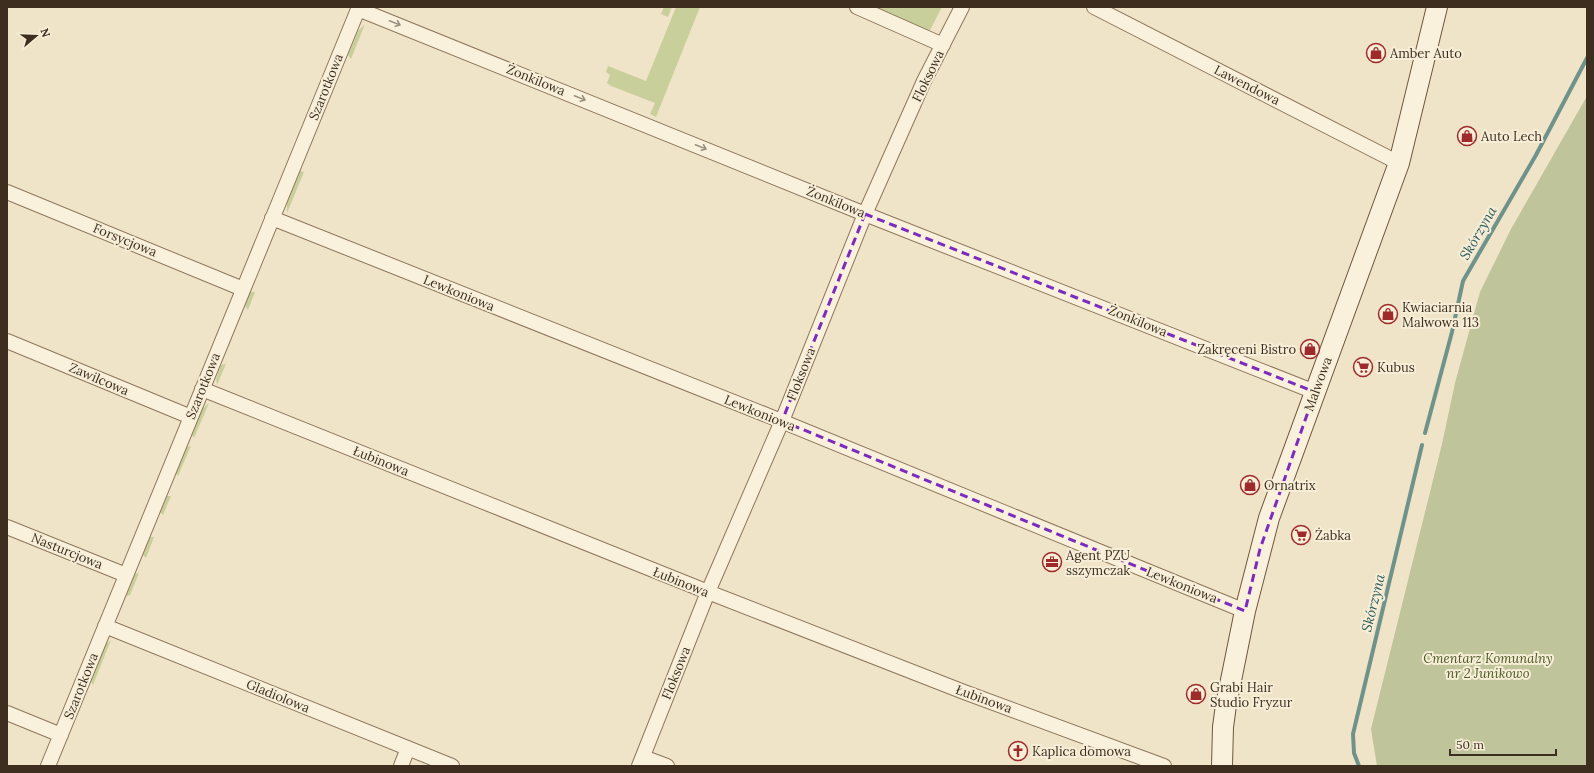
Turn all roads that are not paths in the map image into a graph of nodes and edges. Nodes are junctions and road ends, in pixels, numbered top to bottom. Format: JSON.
{"nodes":[{"id":1,"x":857,"y":7,"type":"edge"},
{"id":2,"x":962,"y":7,"type":"edge"},
{"id":3,"x":1094,"y":7,"type":"edge"},
{"id":4,"x":1437,"y":7,"type":"edge"},
{"id":5,"x":359,"y":8,"type":"edge"},
{"id":6,"x":943,"y":45,"type":"junction"},
{"id":7,"x":1399,"y":163,"type":"junction"},
{"id":8,"x":7,"y":192,"type":"edge"},
{"id":9,"x":865,"y":214,"type":"junction"},
{"id":10,"x":272,"y":218,"type":"junction"},
{"id":11,"x":244,"y":288,"type":"junction"},
{"id":12,"x":7,"y":341,"type":"edge"},
{"id":13,"x":202,"y":389,"type":"junction"},
{"id":14,"x":1316,"y":392,"type":"junction"},
{"id":15,"x":191,"y":417,"type":"junction"},
{"id":16,"x":782,"y":421,"type":"junction"},
{"id":17,"x":7,"y":527,"type":"edge"},
{"id":18,"x":126,"y":575,"type":"junction"},
{"id":19,"x":708,"y":592,"type":"junction"},
{"id":20,"x":1245,"y":611,"type":"junction"},
{"id":21,"x":105,"y":626,"type":"junction"},
{"id":22,"x":7,"y":713,"type":"edge"},
{"id":23,"x":61,"y":735,"type":"junction"},
{"id":24,"x":408,"y":748,"type":"junction"},
{"id":25,"x":641,"y":761,"type":"edge"},
{"id":26,"x":48,"y":766,"type":"edge"},
{"id":27,"x":401,"y":766,"type":"edge"},
{"id":28,"x":452,"y":766,"type":"edge"},
{"id":29,"x":667,"y":766,"type":"edge"},
{"id":30,"x":1164,"y":766,"type":"edge"},
{"id":31,"x":1222,"y":766,"type":"edge"}],
"edges":[{"from":1,"to":6,"type":"street"},
{"from":2,"to":6,"type":"street","name":"Floksowa"},
{"from":3,"to":7,"type":"street","name":"Lawendowa"},
{"from":4,"to":7,"type":"street","name":"Malwowa"},
{"from":5,"to":9,"type":"street","name":"Żonkilowa","one_way":true},
{"from":5,"to":10,"type":"street","name":"Szarotkowa"},
{"from":6,"to":9,"type":"street","name":"Floksowa"},
{"from":7,"to":14,"type":"street","name":"Malwowa"},
{"from":8,"to":11,"type":"street","name":"Forsycjowa"},
{"from":9,"to":14,"type":"street","name":"Żonkilowa"},
{"from":9,"to":16,"type":"street","name":"Floksowa"},
{"from":10,"to":11,"type":"street","name":"Szarotkowa"},
{"from":10,"to":16,"type":"street","name":"Lewkoniowa"},
{"from":11,"to":13,"type":"street","name":"Szarotkowa"},
{"from":12,"to":15,"type":"street","name":"Zawilcowa"},
{"from":13,"to":15,"type":"street","name":"Szarotkowa"},
{"from":13,"to":19,"type":"street","name":"Łubinowa"},
{"from":14,"to":20,"type":"street","name":"Malwowa"},
{"from":15,"to":18,"type":"street","name":"Szarotkowa"},
{"from":16,"to":19,"type":"street","name":"Floksowa"},
{"from":16,"to":20,"type":"street","name":"Lewkoniowa"},
{"from":17,"to":18,"type":"street","name":"Nasturcjowa"},
{"from":18,"to":21,"type":"street","name":"Szarotkowa"},
{"from":19,"to":25,"type":"street","name":"Floksowa"},
{"from":19,"to":30,"type":"street","name":"Łubinowa"},
{"from":20,"to":31,"type":"street","name":"Malwowa"},
{"from":21,"to":23,"type":"street","name":"Szarotkowa"},
{"from":21,"to":24,"type":"street","name":"Gladiolowa"},
{"from":22,"to":23,"type":"street"},
{"from":23,"to":26,"type":"street","name":"Szarotkowa"},
{"from":24,"to":27,"type":"street"},
{"from":24,"to":28,"type":"street","name":"Gladiolowa"},
{"from":25,"to":29,"type":"street"}]}
